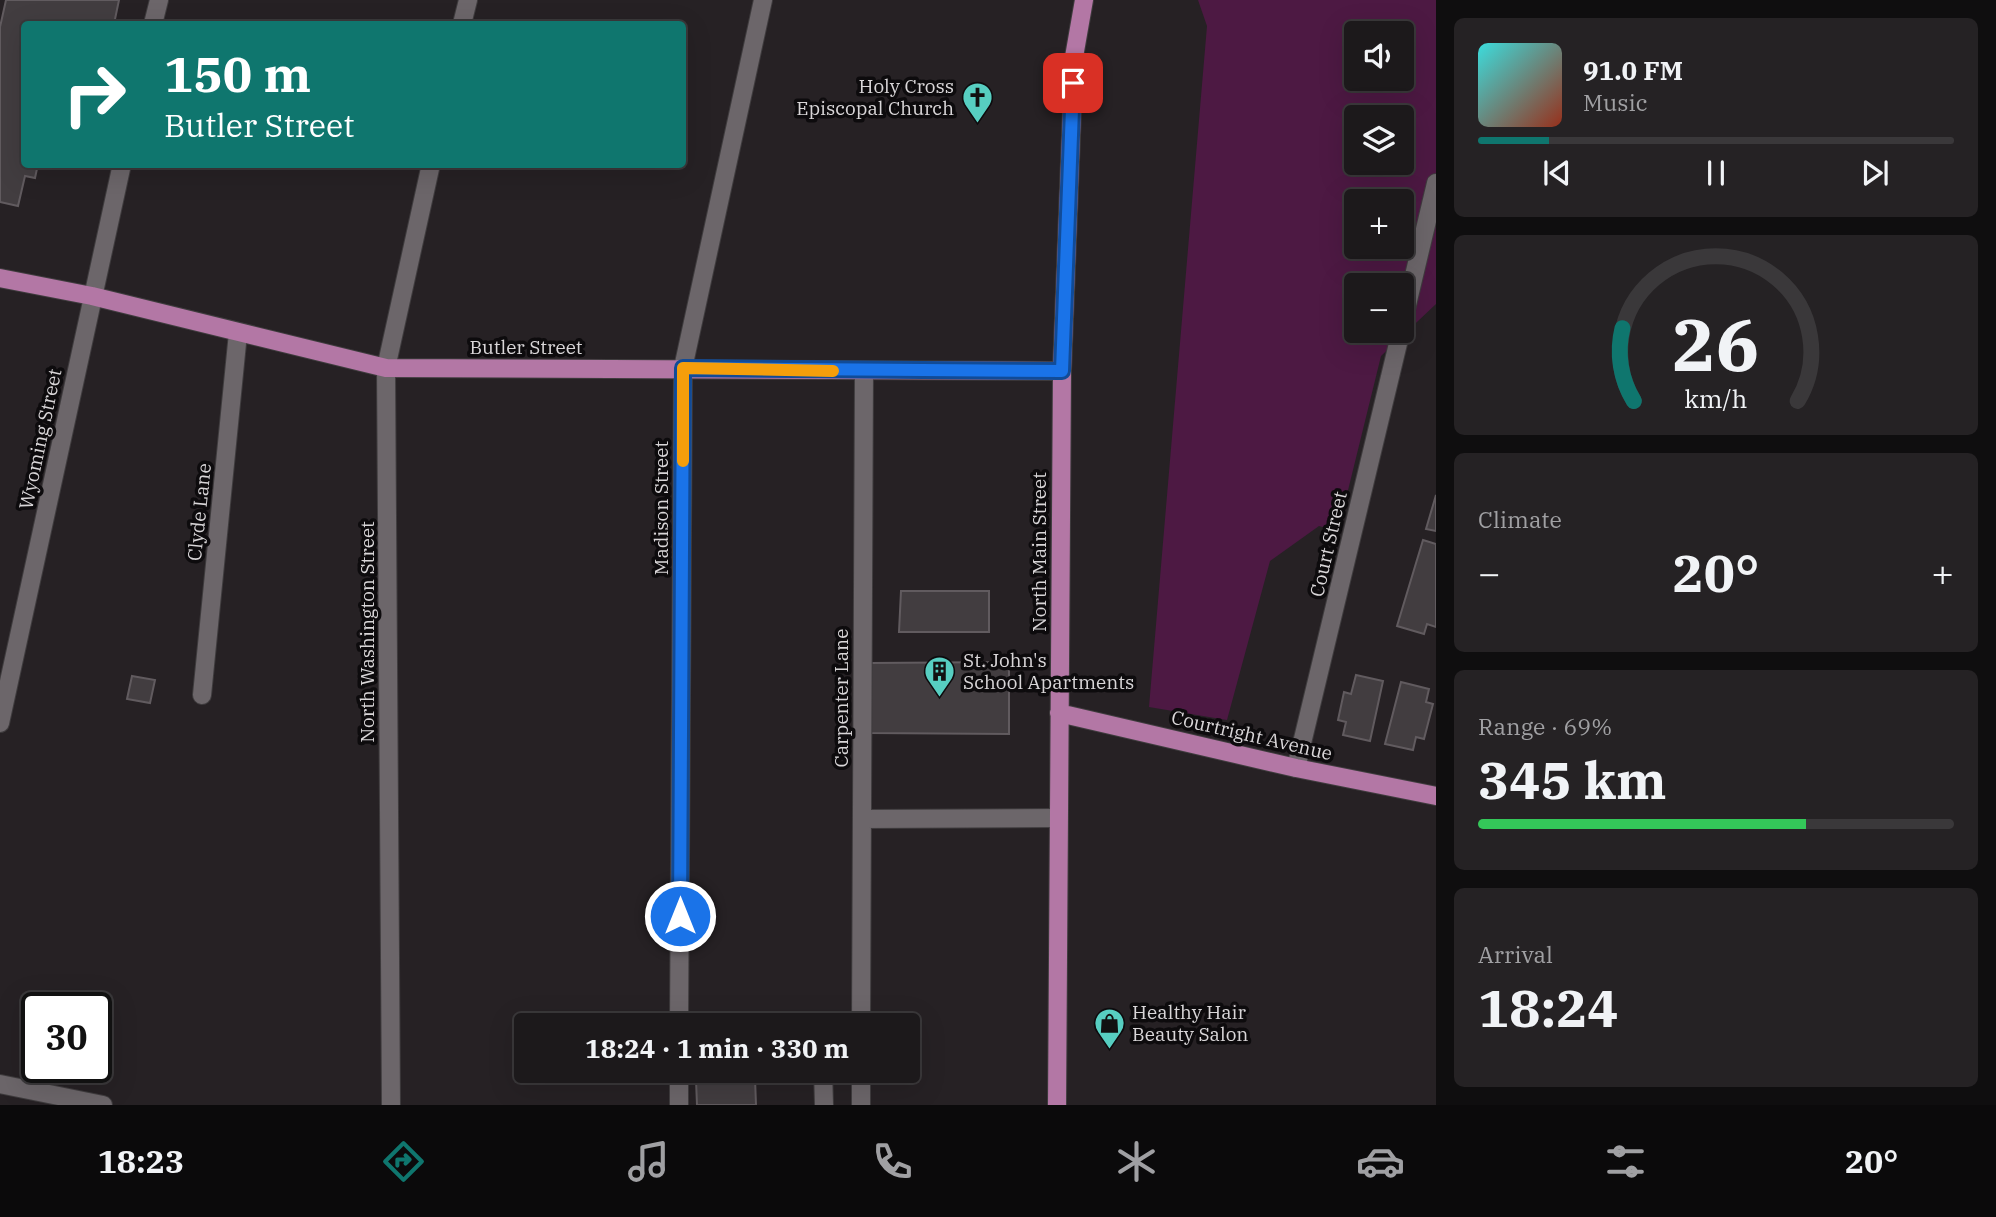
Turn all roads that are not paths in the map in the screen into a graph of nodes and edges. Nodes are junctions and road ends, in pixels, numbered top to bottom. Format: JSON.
{"nodes":[{"id":1,"x":159,"y":0,"type":"edge"},
{"id":2,"x":468,"y":0,"type":"edge"},
{"id":3,"x":763,"y":0,"type":"edge"},
{"id":4,"x":1083,"y":0,"type":"edge"},
{"id":5,"x":154,"y":21,"type":"edge"},
{"id":6,"x":463,"y":21,"type":"edge"},
{"id":7,"x":121,"y":168,"type":"edge"},
{"id":8,"x":430,"y":168,"type":"edge"},
{"id":9,"x":1436,"y":183,"type":"edge"},
{"id":10,"x":1414,"y":275,"type":"edge"},
{"id":11,"x":0,"y":278,"type":"edge"},
{"id":12,"x":92,"y":296,"type":"junction"},
{"id":13,"x":238,"y":333,"type":"junction"},
{"id":14,"x":1398,"y":343,"type":"edge"},
{"id":15,"x":386,"y":368,"type":"junction"},
{"id":16,"x":683,"y":368,"type":"junction"},
{"id":17,"x":864,"y":371,"type":"junction"},
{"id":18,"x":1062,"y":371,"type":"junction"},
{"id":19,"x":202,"y":695,"type":"dead end"},
{"id":20,"x":1059,"y":713,"type":"junction"},
{"id":21,"x":0,"y":723,"type":"edge"},
{"id":22,"x":1296,"y":768,"type":"junction"},
{"id":23,"x":1436,"y":796,"type":"edge"},
{"id":24,"x":1058,"y":818,"type":"junction"},
{"id":25,"x":862,"y":820,"type":"junction"},
{"id":26,"x":679,"y":1013,"type":"edge"},
{"id":27,"x":861,"y":1013,"type":"edge"},
{"id":28,"x":679,"y":1083,"type":"edge"},
{"id":29,"x":823,"y":1083,"type":"edge"},
{"id":30,"x":861,"y":1083,"type":"edge"},
{"id":31,"x":0,"y":1084,"type":"edge"},
{"id":32,"x":103,"y":1105,"type":"edge"},
{"id":33,"x":391,"y":1105,"type":"edge"},
{"id":34,"x":679,"y":1105,"type":"edge"},
{"id":35,"x":824,"y":1105,"type":"edge"},
{"id":36,"x":861,"y":1105,"type":"edge"},
{"id":37,"x":1057,"y":1105,"type":"edge"}],
"edges":[{"from":1,"to":5,"type":"street"},
{"from":2,"to":6,"type":"street"},
{"from":3,"to":16,"type":"street","name":"Madison Street"},
{"from":4,"to":18,"type":"main road","name":"North Main Street"},
{"from":7,"to":12,"type":"street","name":"Wyoming Street"},
{"from":8,"to":15,"type":"street","name":"North Washington Street"},
{"from":9,"to":10,"type":"street","name":"Court Street"},
{"from":11,"to":12,"type":"main road","name":"Butler Street"},
{"from":12,"to":13,"type":"main road","name":"Butler Street"},
{"from":12,"to":21,"type":"street","name":"Wyoming Street"},
{"from":13,"to":15,"type":"main road","name":"Butler Street"},
{"from":13,"to":19,"type":"street","name":"Clyde Lane"},
{"from":14,"to":22,"type":"street","name":"Court Street"},
{"from":15,"to":16,"type":"main road","name":"Butler Street"},
{"from":15,"to":33,"type":"street","name":"North Washington Street"},
{"from":16,"to":17,"type":"main road","name":"Butler Street"},
{"from":16,"to":26,"type":"street","name":"Madison Street"},
{"from":17,"to":18,"type":"main road","name":"Butler Street"},
{"from":17,"to":25,"type":"street","name":"Carpenter Lane"},
{"from":18,"to":20,"type":"main road","name":"North Main Street"},
{"from":20,"to":22,"type":"main road","name":"Courtright Avenue"},
{"from":20,"to":24,"type":"main road","name":"North Main Street"},
{"from":22,"to":23,"type":"main road","name":"Courtright Avenue"},
{"from":24,"to":25,"type":"street"},
{"from":24,"to":37,"type":"main road","name":"North Main Street"},
{"from":25,"to":27,"type":"street","name":"Carpenter Lane"},
{"from":28,"to":34,"type":"street"},
{"from":29,"to":35,"type":"street"},
{"from":30,"to":36,"type":"street"},
{"from":31,"to":32,"type":"street"}]}
